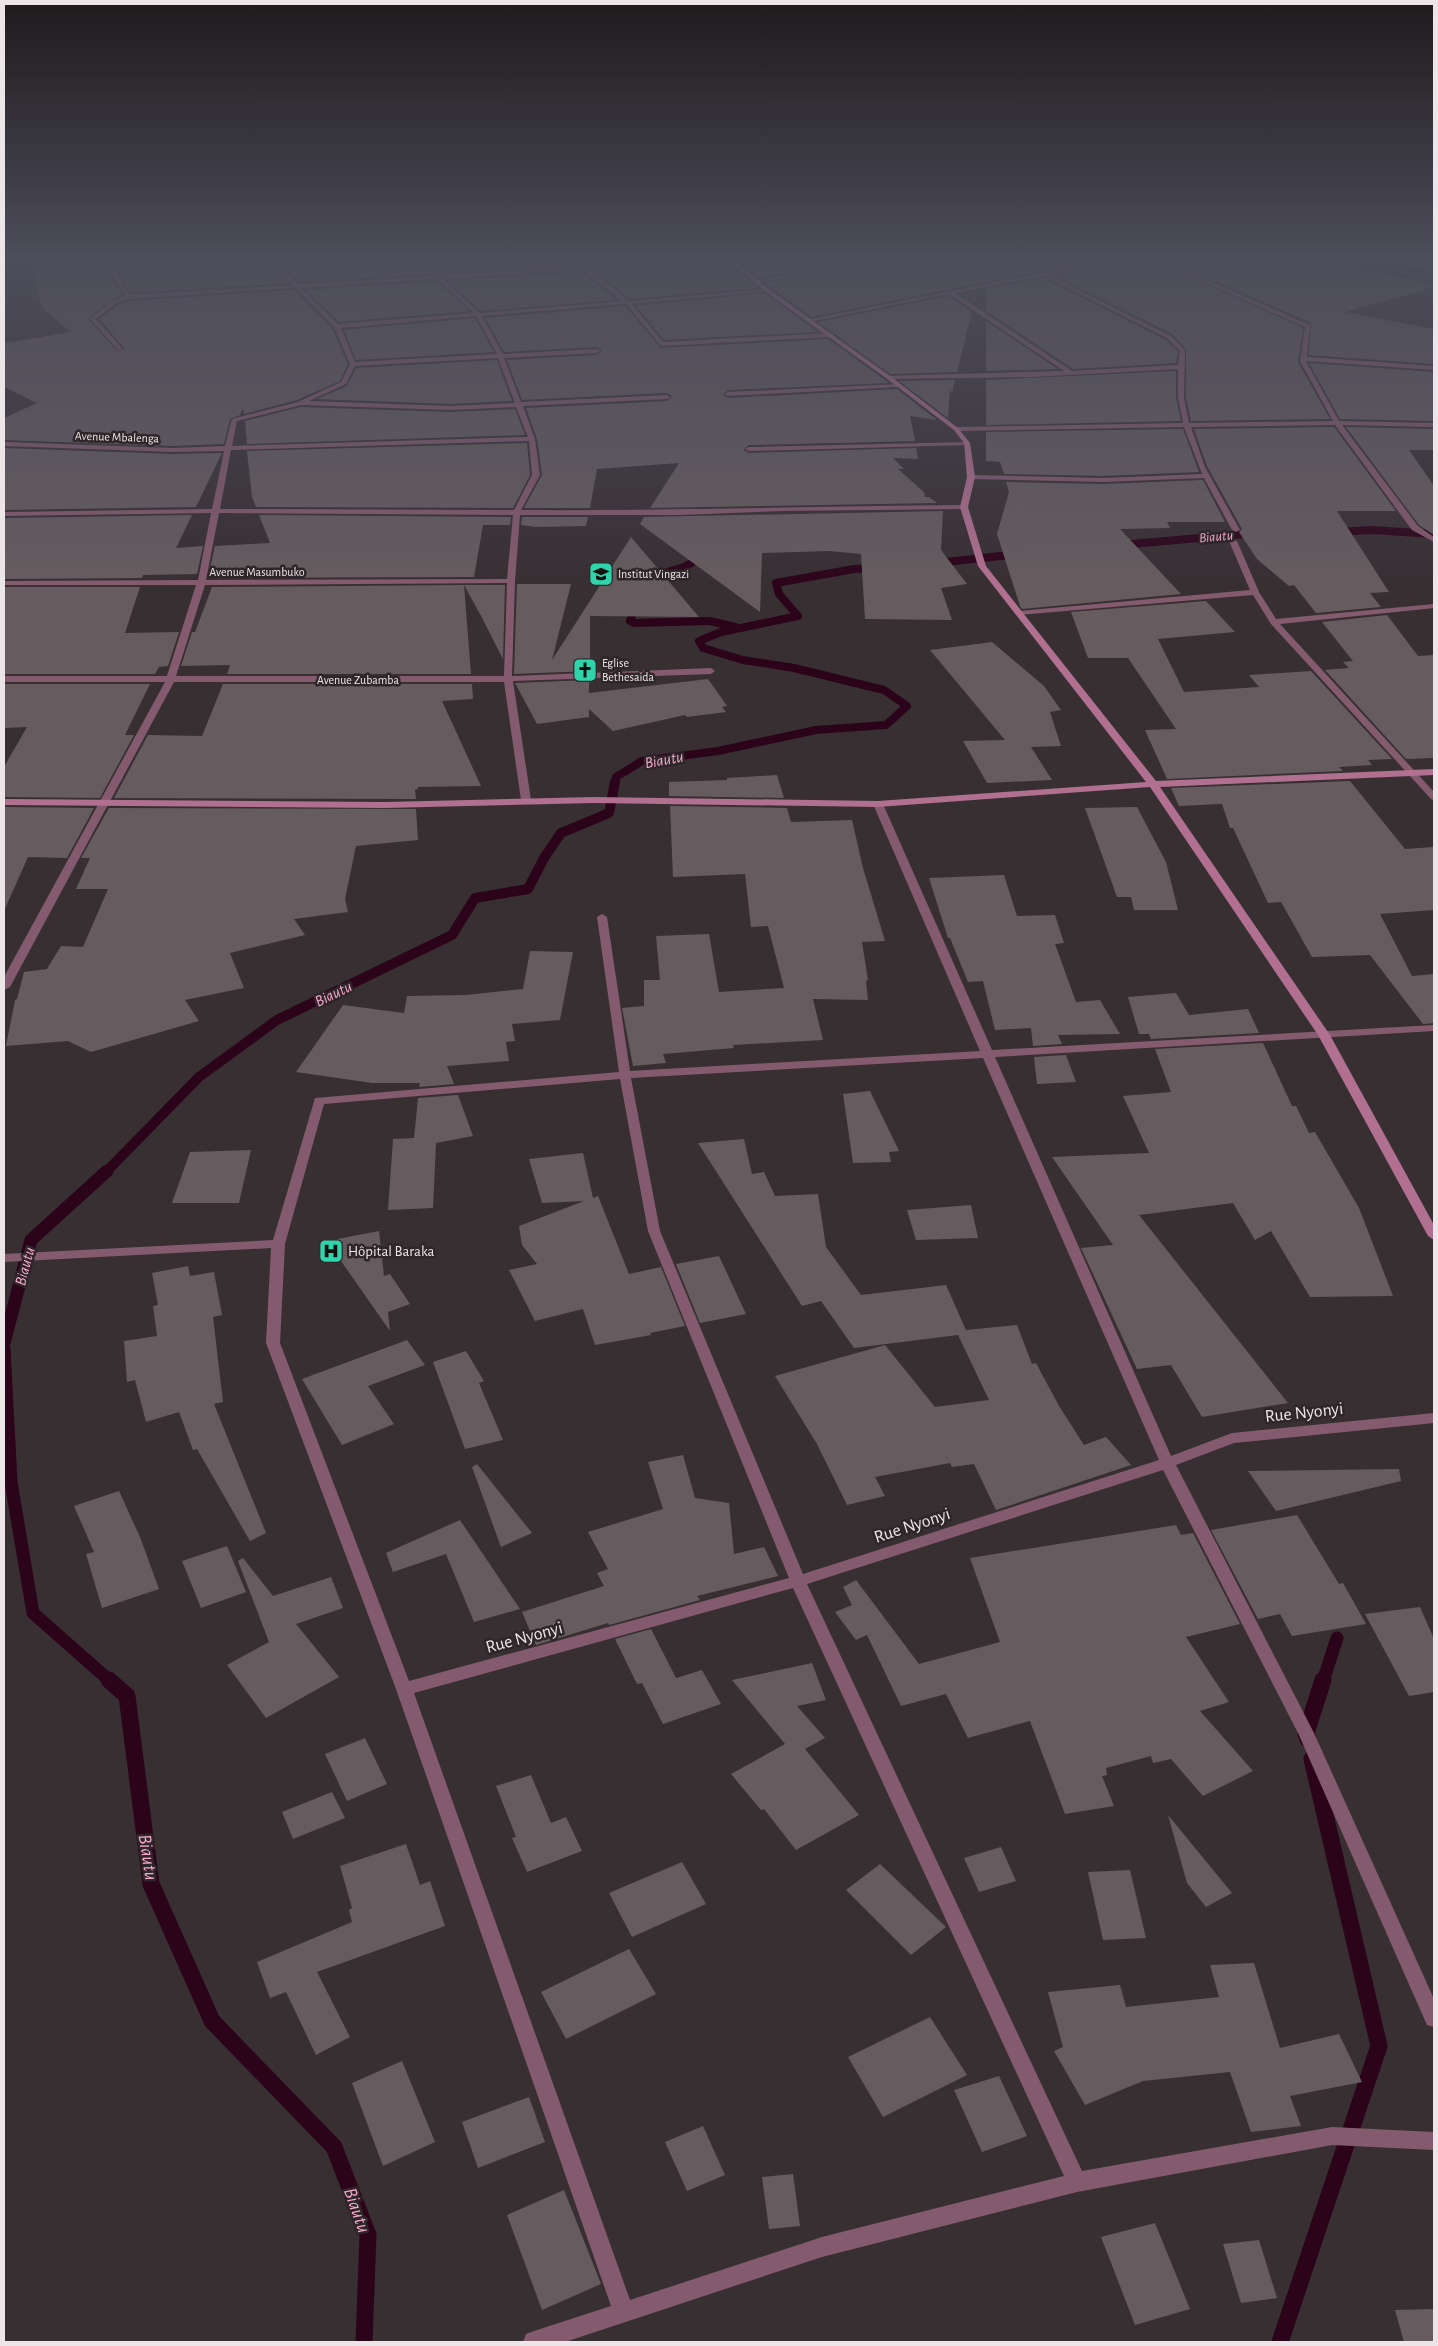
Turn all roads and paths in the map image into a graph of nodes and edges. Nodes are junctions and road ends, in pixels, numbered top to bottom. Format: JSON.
{"nodes":[{"id":1,"x":351,"y":367,"type":"edge"},
{"id":2,"x":505,"y":367,"type":"edge"},
{"id":3,"x":875,"y":367,"type":"edge"},
{"id":4,"x":1063,"y":367,"type":"edge"},
{"id":5,"x":1170,"y":367,"type":"edge"},
{"id":6,"x":1179,"y":367,"type":"edge"},
{"id":7,"x":1308,"y":367,"type":"edge"},
{"id":8,"x":1071,"y":373,"type":"junction"},
{"id":9,"x":888,"y":377,"type":"junction"},
{"id":10,"x":898,"y":385,"type":"junction"},
{"id":11,"x":728,"y":394,"type":"dead end"},
{"id":12,"x":667,"y":397,"type":"dead end"},
{"id":13,"x":300,"y":403,"type":"junction"},
{"id":14,"x":520,"y":406,"type":"junction"},
{"id":15,"x":1337,"y":423,"type":"junction"},
{"id":16,"x":1434,"y":425,"type":"edge"},
{"id":17,"x":1185,"y":426,"type":"junction"},
{"id":18,"x":956,"y":429,"type":"junction"},
{"id":19,"x":532,"y":439,"type":"junction"},
{"id":20,"x":4,"y":444,"type":"edge"},
{"id":21,"x":967,"y":444,"type":"junction"},
{"id":22,"x":229,"y":449,"type":"junction"},
{"id":23,"x":749,"y":449,"type":"dead end"},
{"id":24,"x":1205,"y":476,"type":"junction"},
{"id":25,"x":971,"y":477,"type":"junction"},
{"id":26,"x":964,"y":507,"type":"junction"},
{"id":27,"x":216,"y":511,"type":"junction"},
{"id":28,"x":517,"y":511,"type":"junction"},
{"id":29,"x":4,"y":514,"type":"edge"},
{"id":30,"x":1236,"y":530,"type":"dead end"},
{"id":31,"x":1234,"y":540,"type":"dead end"},
{"id":32,"x":1434,"y":540,"type":"edge"},
{"id":33,"x":511,"y":582,"type":"junction"},
{"id":34,"x":4,"y":583,"type":"edge"},
{"id":35,"x":200,"y":583,"type":"junction"},
{"id":36,"x":1255,"y":592,"type":"junction"},
{"id":37,"x":1434,"y":606,"type":"edge"},
{"id":38,"x":1019,"y":613,"type":"junction"},
{"id":39,"x":1274,"y":622,"type":"junction"},
{"id":40,"x":711,"y":671,"type":"dead end"},
{"id":41,"x":4,"y":679,"type":"edge"},
{"id":42,"x":508,"y":679,"type":"junction"},
{"id":43,"x":170,"y":680,"type":"junction"},
{"id":44,"x":1434,"y":772,"type":"edge"},
{"id":45,"x":1413,"y":773,"type":"junction"},
{"id":46,"x":1153,"y":784,"type":"junction"},
{"id":47,"x":1434,"y":798,"type":"edge"},
{"id":48,"x":526,"y":800,"type":"junction"},
{"id":49,"x":4,"y":802,"type":"edge"},
{"id":50,"x":105,"y":802,"type":"junction"},
{"id":51,"x":878,"y":804,"type":"junction"},
{"id":52,"x":602,"y":917,"type":"dead end"},
{"id":53,"x":4,"y":987,"type":"edge"},
{"id":54,"x":1434,"y":1028,"type":"edge"},
{"id":55,"x":1324,"y":1035,"type":"junction"},
{"id":56,"x":986,"y":1052,"type":"junction"},
{"id":57,"x":624,"y":1075,"type":"junction"},
{"id":58,"x":1434,"y":1236,"type":"edge"},
{"id":59,"x":278,"y":1244,"type":"junction"},
{"id":60,"x":4,"y":1258,"type":"edge"},
{"id":61,"x":1434,"y":1418,"type":"edge"},
{"id":62,"x":1167,"y":1463,"type":"junction"},
{"id":63,"x":798,"y":1582,"type":"junction"},
{"id":64,"x":404,"y":1689,"type":"junction"},
{"id":65,"x":1434,"y":2019,"type":"edge"},
{"id":66,"x":1434,"y":2141,"type":"edge"},
{"id":67,"x":1077,"y":2182,"type":"junction"},
{"id":68,"x":624,"y":2312,"type":"junction"},
{"id":69,"x":534,"y":2342,"type":"edge"}],
"edges":[{"from":1,"to":13,"type":"street"},
{"from":2,"to":14,"type":"street"},
{"from":3,"to":9,"type":"street"},
{"from":4,"to":8,"type":"street"},
{"from":5,"to":8,"type":"street"},
{"from":6,"to":17,"type":"street"},
{"from":7,"to":15,"type":"street"},
{"from":8,"to":9,"type":"street"},
{"from":9,"to":10,"type":"street"},
{"from":10,"to":11,"type":"street"},
{"from":10,"to":18,"type":"street"},
{"from":12,"to":14,"type":"street"},
{"from":13,"to":14,"type":"street"},
{"from":13,"to":22,"type":"street"},
{"from":14,"to":19,"type":"street"},
{"from":15,"to":16,"type":"street"},
{"from":15,"to":17,"type":"street"},
{"from":15,"to":32,"type":"street"},
{"from":17,"to":18,"type":"street"},
{"from":17,"to":24,"type":"street"},
{"from":18,"to":21,"type":"street"},
{"from":19,"to":22,"type":"street","name":"Avenue Mbalenga"},
{"from":19,"to":28,"type":"street"},
{"from":20,"to":22,"type":"street","name":"Avenue Mbalenga"},
{"from":21,"to":23,"type":"street"},
{"from":21,"to":25,"type":"street"},
{"from":22,"to":27,"type":"street"},
{"from":24,"to":25,"type":"street"},
{"from":24,"to":30,"type":"street"},
{"from":25,"to":26,"type":"street"},
{"from":26,"to":28,"type":"street"},
{"from":26,"to":38,"type":"street"},
{"from":27,"to":28,"type":"street"},
{"from":27,"to":29,"type":"street"},
{"from":27,"to":35,"type":"street"},
{"from":28,"to":33,"type":"street"},
{"from":31,"to":36,"type":"street"},
{"from":33,"to":35,"type":"street","name":"Avenue Masumbuko"},
{"from":33,"to":42,"type":"street"},
{"from":34,"to":35,"type":"street","name":"Avenue Masumbuko"},
{"from":35,"to":43,"type":"street"},
{"from":36,"to":38,"type":"street"},
{"from":36,"to":39,"type":"street"},
{"from":37,"to":39,"type":"street"},
{"from":38,"to":46,"type":"street"},
{"from":39,"to":45,"type":"street"},
{"from":40,"to":42,"type":"street","name":"Avenue Zubamba"},
{"from":41,"to":43,"type":"street","name":"Avenue Zubamba"},
{"from":42,"to":43,"type":"street","name":"Avenue Zubamba"},
{"from":42,"to":48,"type":"street"},
{"from":43,"to":50,"type":"street"},
{"from":44,"to":45,"type":"street"},
{"from":45,"to":46,"type":"street"},
{"from":45,"to":47,"type":"street"},
{"from":46,"to":51,"type":"street"},
{"from":46,"to":55,"type":"street"},
{"from":48,"to":50,"type":"street"},
{"from":48,"to":51,"type":"street"},
{"from":49,"to":50,"type":"street"},
{"from":50,"to":53,"type":"street"},
{"from":51,"to":56,"type":"street"},
{"from":52,"to":57,"type":"street"},
{"from":54,"to":55,"type":"street"},
{"from":55,"to":56,"type":"street"},
{"from":55,"to":58,"type":"street"},
{"from":56,"to":57,"type":"street"},
{"from":56,"to":62,"type":"street"},
{"from":57,"to":59,"type":"street"},
{"from":57,"to":63,"type":"street"},
{"from":59,"to":60,"type":"street"},
{"from":59,"to":64,"type":"street"},
{"from":61,"to":62,"type":"street","name":"Rue Nyonyi"},
{"from":62,"to":63,"type":"street","name":"Rue Nyonyi"},
{"from":62,"to":65,"type":"street"},
{"from":63,"to":64,"type":"street","name":"Rue Nyonyi"},
{"from":63,"to":67,"type":"street"},
{"from":64,"to":68,"type":"street"},
{"from":66,"to":67,"type":"street"},
{"from":67,"to":68,"type":"street"},
{"from":68,"to":69,"type":"street"}]}
